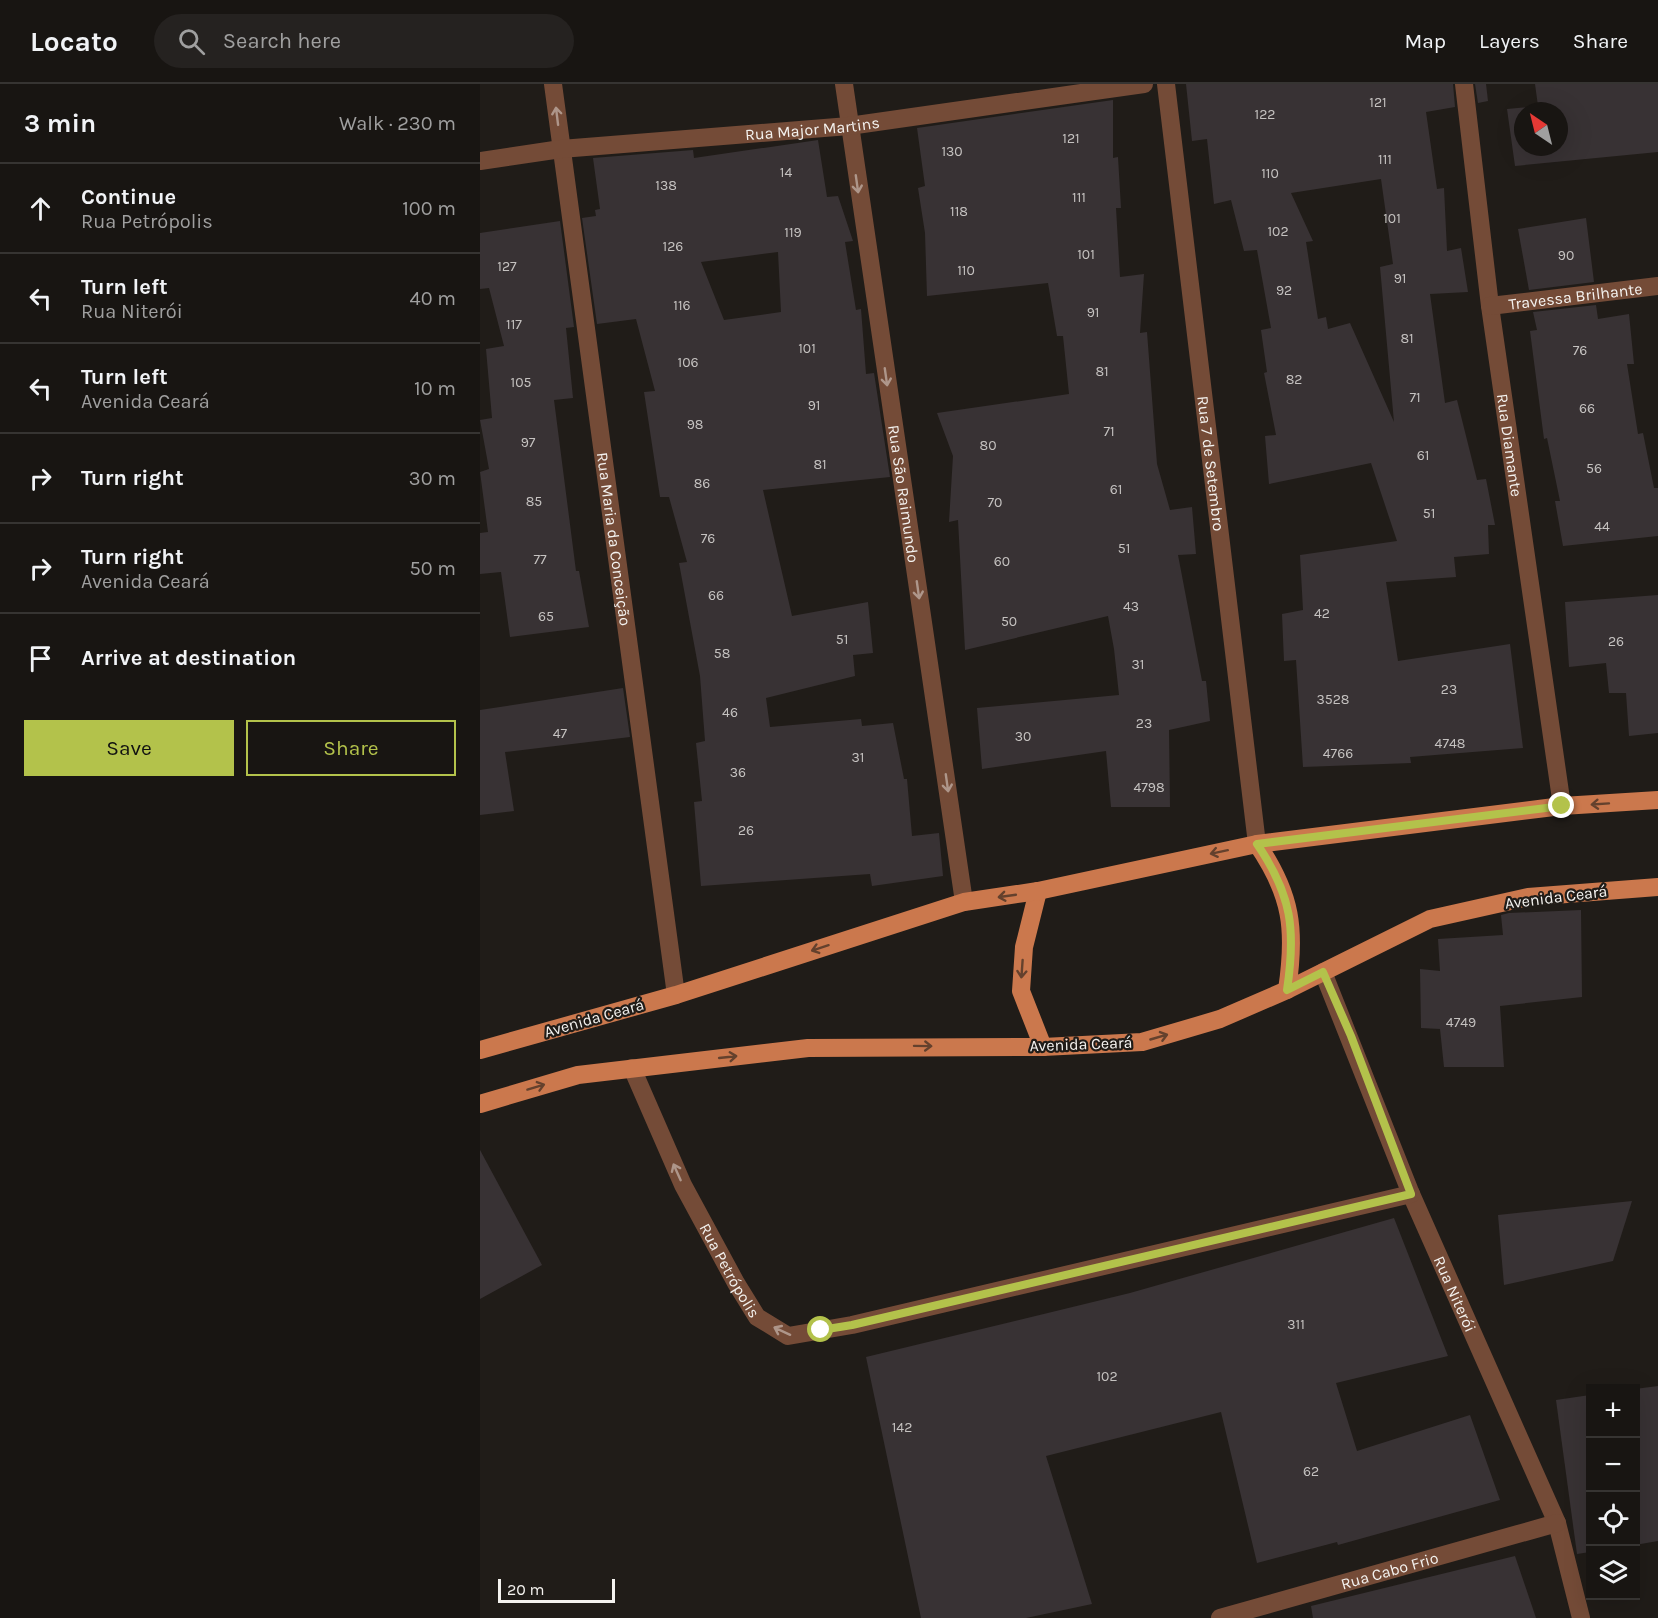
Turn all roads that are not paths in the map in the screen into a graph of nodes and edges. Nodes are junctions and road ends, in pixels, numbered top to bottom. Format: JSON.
{"nodes":[{"id":1,"x":553,"y":84,"type":"edge"},
{"id":2,"x":844,"y":84,"type":"edge"},
{"id":3,"x":1144,"y":84,"type":"edge"},
{"id":4,"x":1166,"y":84,"type":"edge"},
{"id":5,"x":1464,"y":84,"type":"edge"},
{"id":6,"x":849,"y":126,"type":"junction"},
{"id":7,"x":561,"y":149,"type":"junction"},
{"id":8,"x":480,"y":161,"type":"edge"},
{"id":9,"x":1658,"y":286,"type":"edge"},
{"id":10,"x":1490,"y":306,"type":"junction"},
{"id":11,"x":1658,"y":800,"type":"edge"},
{"id":12,"x":1562,"y":806,"type":"junction"},
{"id":13,"x":1257,"y":844,"type":"junction"},
{"id":14,"x":1658,"y":887,"type":"edge"},
{"id":15,"x":1038,"y":891,"type":"junction"},
{"id":16,"x":964,"y":902,"type":"junction"},
{"id":17,"x":1323,"y":972,"type":"junction"},
{"id":18,"x":1287,"y":990,"type":"junction"},
{"id":19,"x":676,"y":995,"type":"junction"},
{"id":20,"x":1043,"y":1047,"type":"junction"},
{"id":21,"x":480,"y":1050,"type":"edge"},
{"id":22,"x":632,"y":1068,"type":"junction"},
{"id":23,"x":480,"y":1104,"type":"edge"},
{"id":24,"x":1411,"y":1194,"type":"junction"},
{"id":25,"x":1557,"y":1523,"type":"junction"},
{"id":26,"x":1220,"y":1618,"type":"edge"},
{"id":27,"x":1581,"y":1618,"type":"edge"}],
"edges":[{"from":7,"to":1,"type":"street","name":"Rua Maria da Conceição","one_way":true},
{"from":2,"to":6,"type":"street","name":"Rua São Raimundo"},
{"from":3,"to":6,"type":"street","name":"Rua Major Martins"},
{"from":4,"to":13,"type":"street","name":"Rua 7 de Setembro"},
{"from":5,"to":10,"type":"street","name":"Rua Diamante"},
{"from":6,"to":7,"type":"street","name":"Rua Major Martins"},
{"from":6,"to":16,"type":"street","name":"Rua São Raimundo","one_way":true},
{"from":7,"to":8,"type":"street","name":"Rua Major Martins"},
{"from":7,"to":19,"type":"street","name":"Rua Maria da Conceição"},
{"from":9,"to":10,"type":"street","name":"Travessa Brilhante"},
{"from":10,"to":12,"type":"street","name":"Rua Diamante"},
{"from":11,"to":12,"type":"main road","name":"Avenida Ceará","one_way":true},
{"from":12,"to":13,"type":"main road","name":"Avenida Ceará"},
{"from":13,"to":15,"type":"main road","name":"Avenida Ceará","one_way":true},
{"from":13,"to":18,"type":"main road"},
{"from":14,"to":17,"type":"main road","name":"Avenida Ceará"},
{"from":15,"to":16,"type":"main road","name":"Avenida Ceará","one_way":true},
{"from":15,"to":20,"type":"main road","one_way":true},
{"from":16,"to":19,"type":"main road","name":"Avenida Ceará","one_way":true},
{"from":17,"to":18,"type":"main road","name":"Avenida Ceará"},
{"from":17,"to":24,"type":"street","name":"Rua Niterói"},
{"from":20,"to":18,"type":"main road","name":"Avenida Ceará","one_way":true},
{"from":19,"to":21,"type":"main road","name":"Avenida Ceará"},
{"from":22,"to":20,"type":"main road","name":"Avenida Ceará","one_way":true},
{"from":23,"to":22,"type":"main road","name":"Avenida Ceará","one_way":true},
{"from":24,"to":22,"type":"street","name":"Rua Petrópolis","one_way":true},
{"from":24,"to":25,"type":"street","name":"Rua Niterói"},
{"from":25,"to":26,"type":"street","name":"Rua Cabo Frio"},
{"from":25,"to":27,"type":"street","name":"Rua Niterói"}]}
